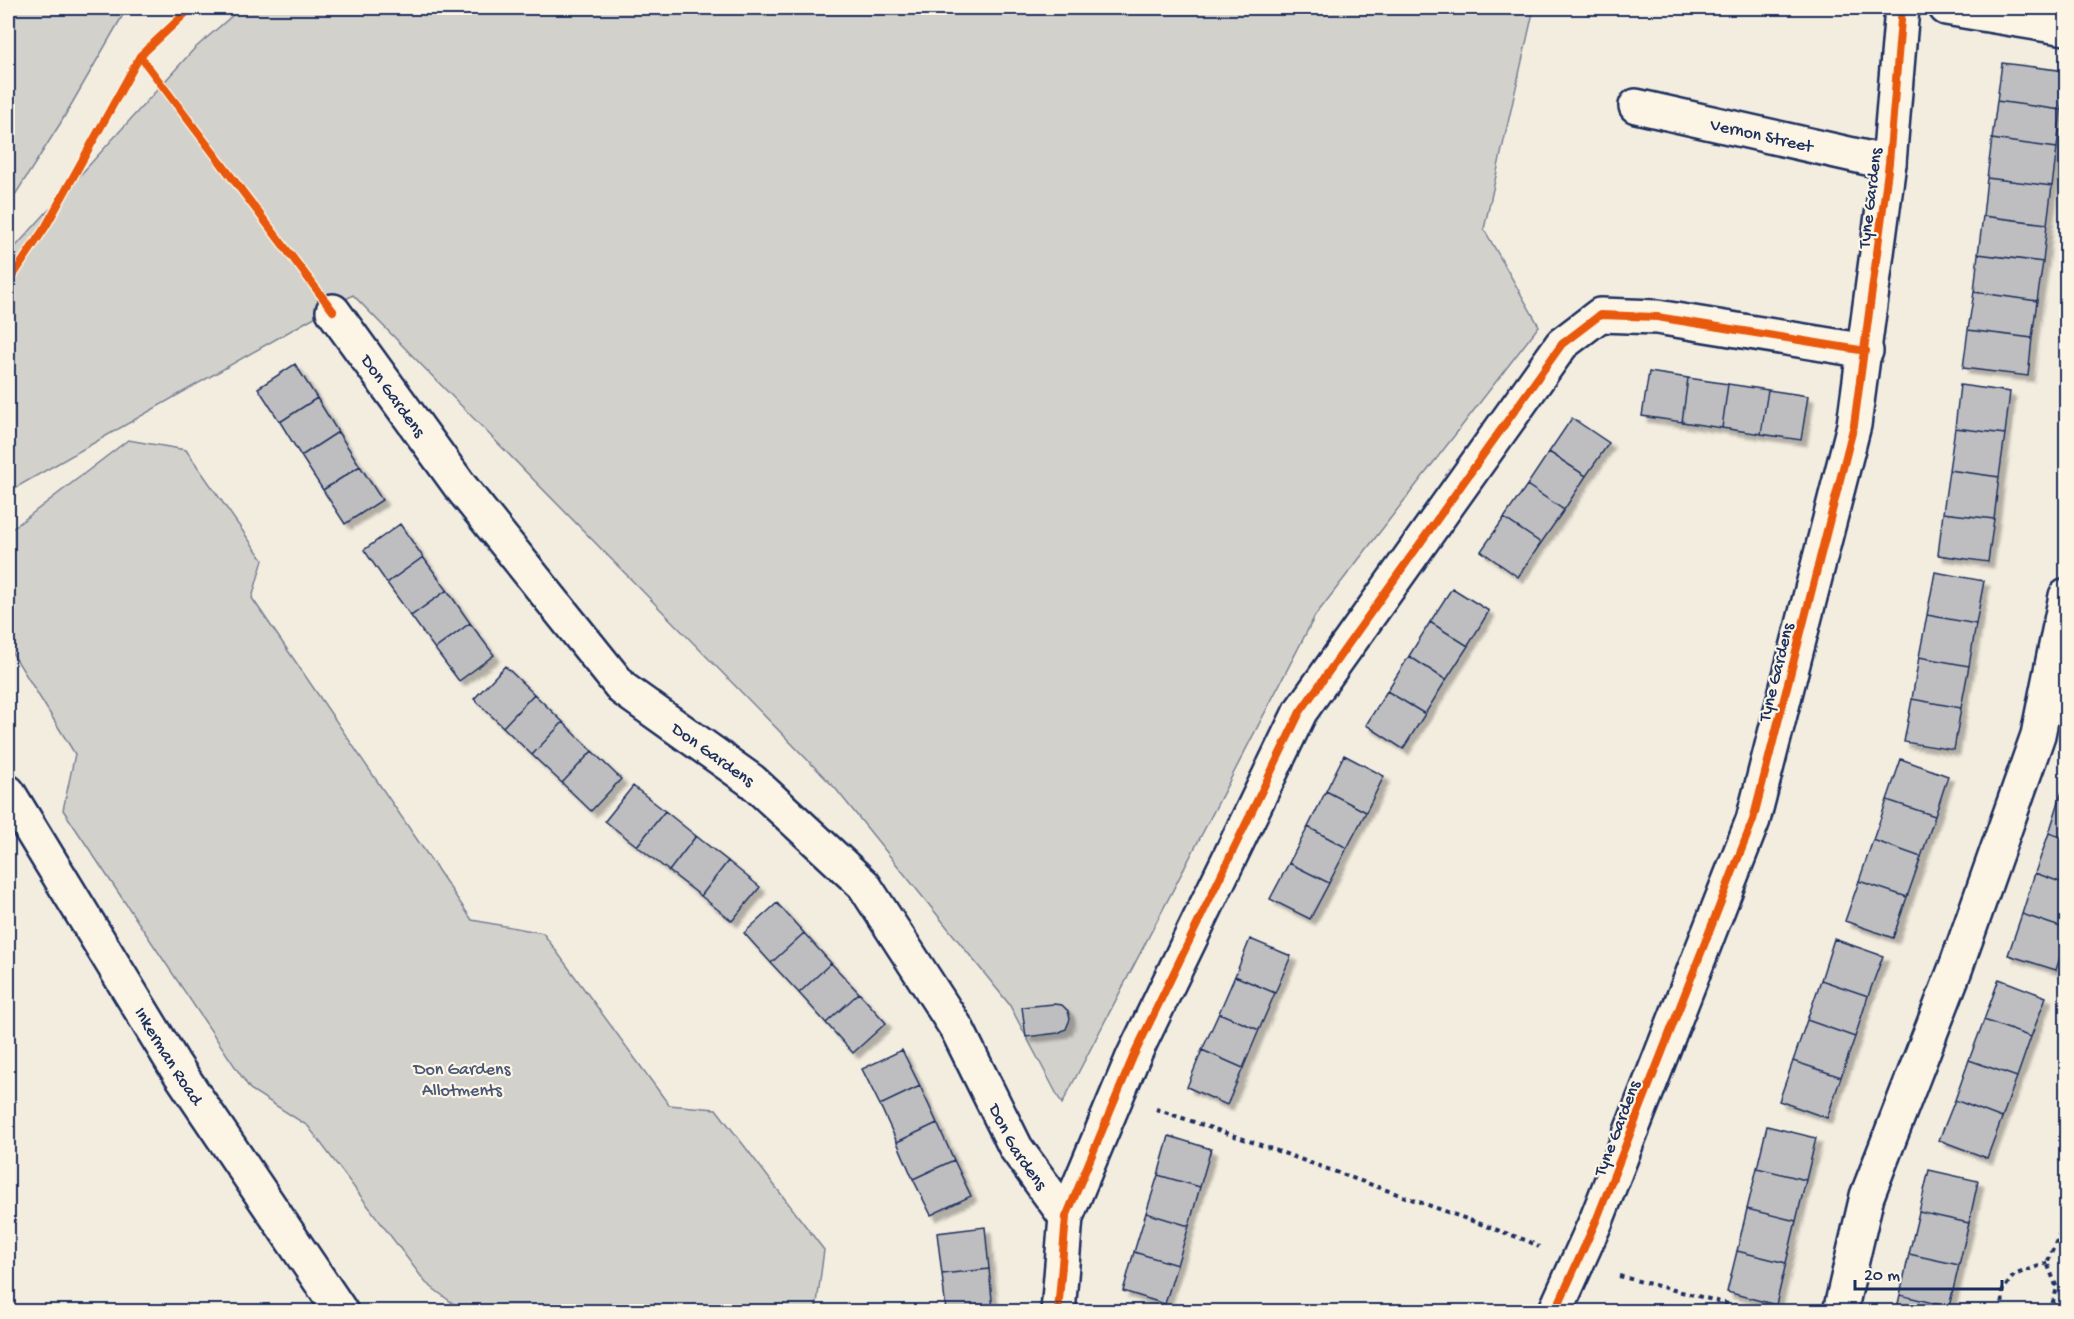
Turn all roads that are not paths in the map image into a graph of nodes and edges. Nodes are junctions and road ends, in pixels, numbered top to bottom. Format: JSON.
{"nodes":[{"id":1,"x":1902,"y":8,"type":"edge"},
{"id":2,"x":1946,"y":8,"type":"edge"},
{"id":3,"x":2067,"y":28,"type":"edge"},
{"id":4,"x":1636,"y":106,"type":"dead end"},
{"id":5,"x":1888,"y":163,"type":"junction"},
{"id":6,"x":333,"y":311,"type":"dead end"},
{"id":7,"x":1866,"y":351,"type":"junction"},
{"id":8,"x":2067,"y":596,"type":"edge"},
{"id":9,"x":8,"y":792,"type":"edge"},
{"id":10,"x":1066,"y":1217,"type":"junction"},
{"id":11,"x":341,"y":1311,"type":"edge"},
{"id":12,"x":1058,"y":1311,"type":"edge"},
{"id":13,"x":1555,"y":1311,"type":"edge"},
{"id":14,"x":1840,"y":1311,"type":"edge"}],
"edges":[{"from":1,"to":5,"type":"street","name":"Tyne Gardens"},
{"from":2,"to":3,"type":"street"},
{"from":4,"to":5,"type":"street","name":"Vernon Street"},
{"from":5,"to":7,"type":"street","name":"Tyne Gardens"},
{"from":6,"to":10,"type":"street","name":"Don Gardens"},
{"from":7,"to":10,"type":"street"},
{"from":7,"to":13,"type":"street","name":"Tyne Gardens"},
{"from":8,"to":14,"type":"street"},
{"from":9,"to":11,"type":"street","name":"Inkerman Road"},
{"from":10,"to":12,"type":"street"}]}
